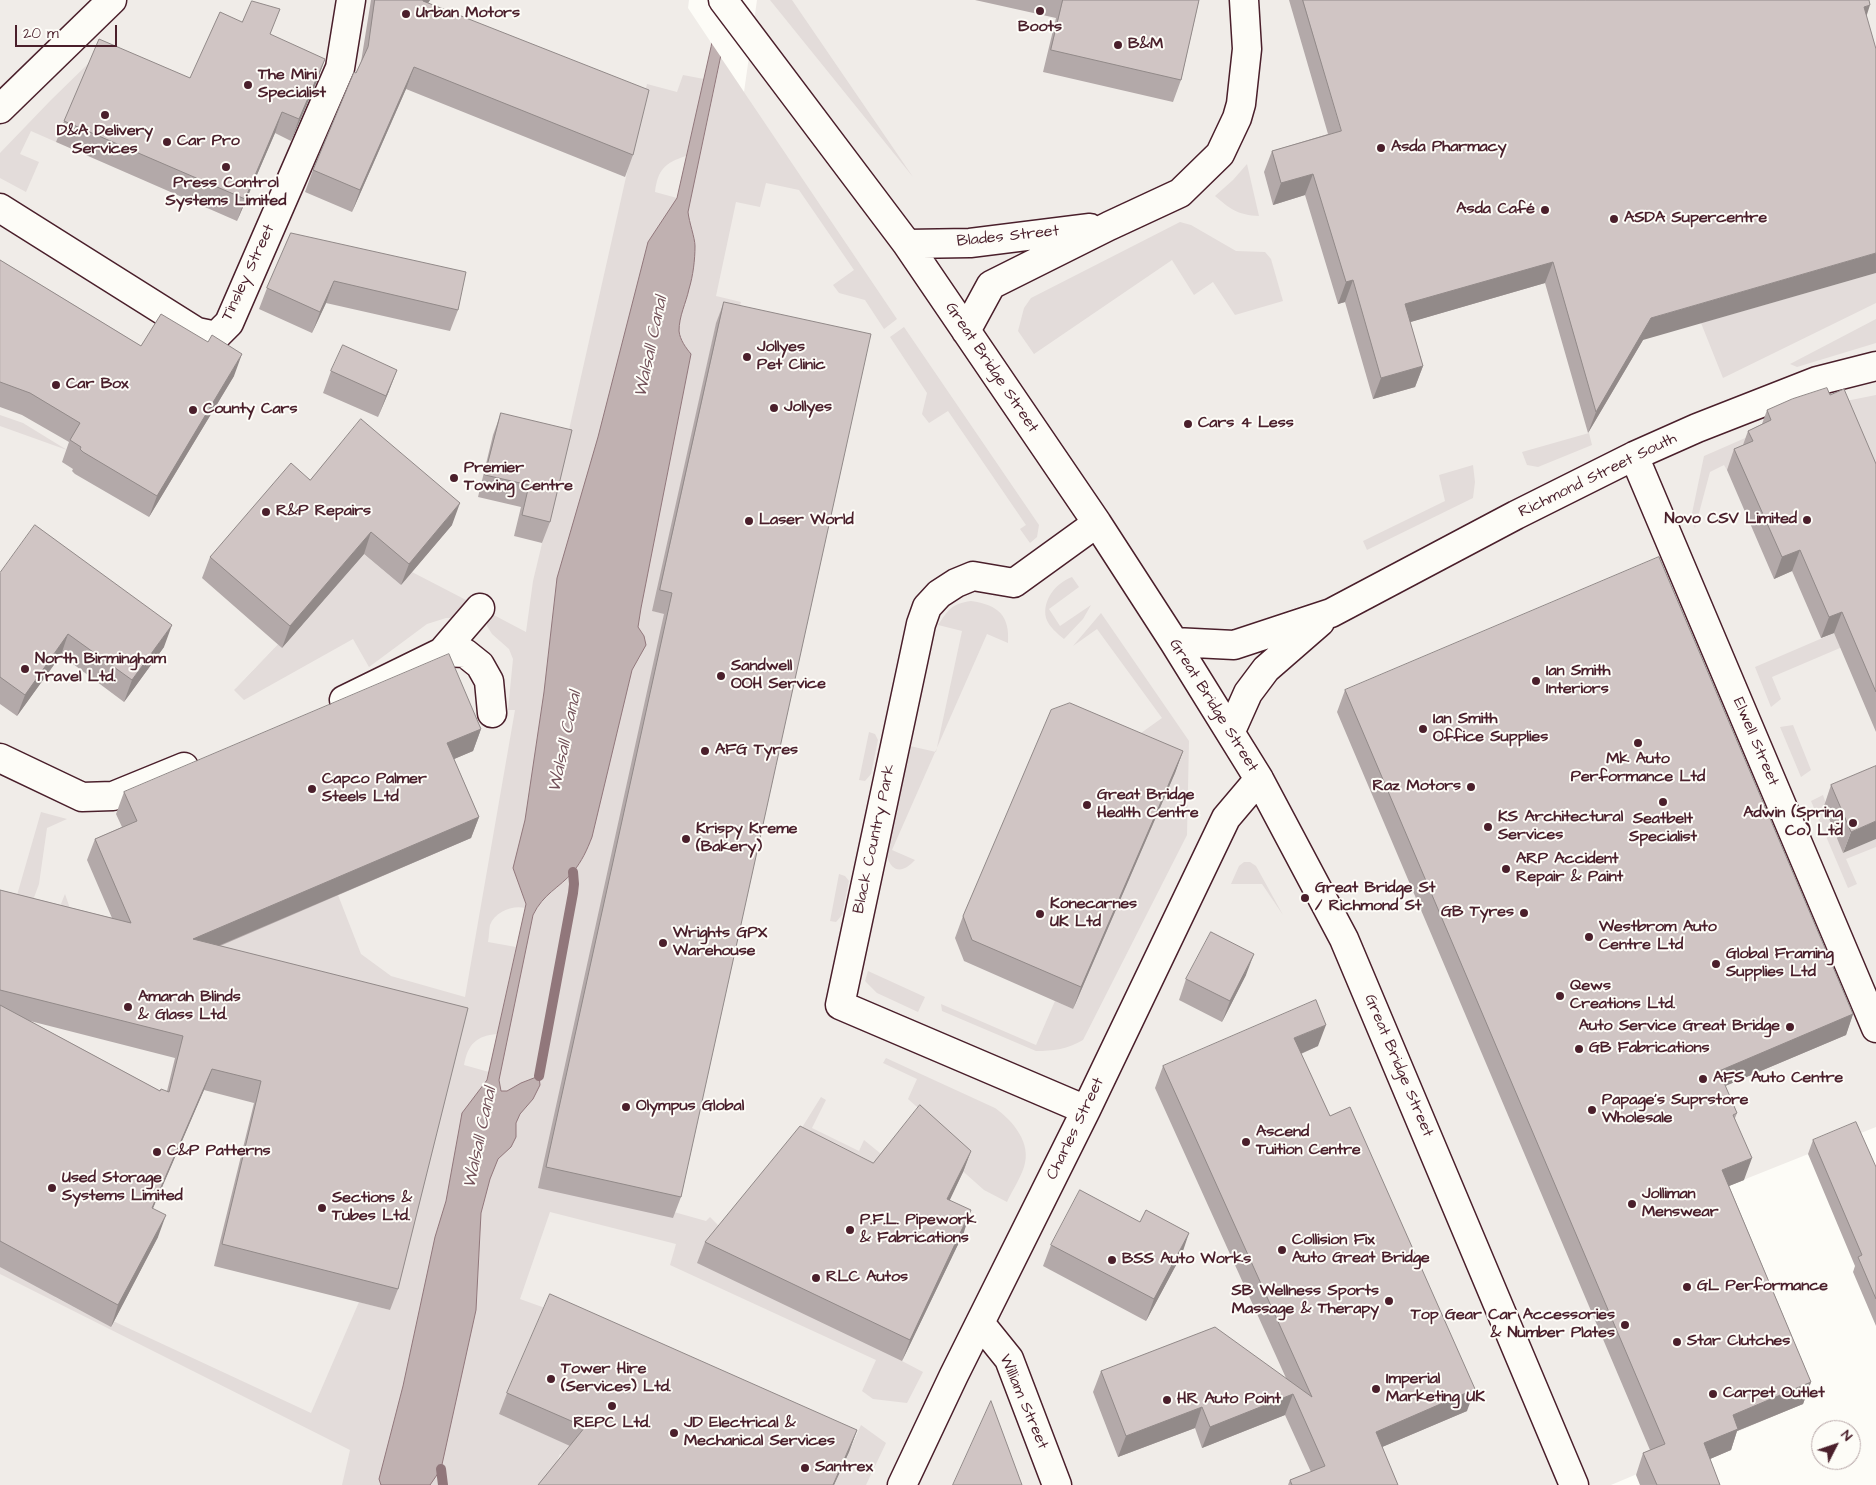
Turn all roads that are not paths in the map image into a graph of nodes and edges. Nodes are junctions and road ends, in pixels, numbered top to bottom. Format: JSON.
{"nodes":[{"id":1,"x":112,"y":0,"type":"edge"},
{"id":2,"x":351,"y":0,"type":"edge"},
{"id":3,"x":723,"y":0,"type":"edge"},
{"id":4,"x":1244,"y":0,"type":"edge"},
{"id":5,"x":0,"y":109,"type":"edge"},
{"id":6,"x":0,"y":208,"type":"edge"},
{"id":7,"x":1110,"y":226,"type":"junction"},
{"id":8,"x":907,"y":244,"type":"junction"},
{"id":9,"x":966,"y":331,"type":"junction"},
{"id":10,"x":1876,"y":366,"type":"edge"},
{"id":11,"x":1634,"y":456,"type":"junction"},
{"id":12,"x":1097,"y":523,"type":"junction"},
{"id":13,"x":480,"y":608,"type":"dead end"},
{"id":14,"x":1331,"y":613,"type":"junction"},
{"id":15,"x":1174,"y":642,"type":"junction"},
{"id":16,"x":442,"y":652,"type":"junction"},
{"id":17,"x":318,"y":712,"type":"edge"},
{"id":18,"x":492,"y":713,"type":"dead end"},
{"id":19,"x":1231,"y":731,"type":"junction"},
{"id":20,"x":0,"y":758,"type":"edge"},
{"id":21,"x":202,"y":759,"type":"edge"},
{"id":22,"x":1259,"y":779,"type":"junction"},
{"id":23,"x":1876,"y":1028,"type":"edge"},
{"id":24,"x":1086,"y":1110,"type":"junction"},
{"id":25,"x":980,"y":1323,"type":"junction"},
{"id":26,"x":902,"y":1485,"type":"edge"},
{"id":27,"x":1058,"y":1485,"type":"edge"},
{"id":28,"x":1574,"y":1485,"type":"edge"}],
"edges":[{"from":1,"to":5,"type":"street"},
{"from":2,"to":6,"type":"street","name":"Tinsley Street"},
{"from":3,"to":8,"type":"street","name":"Great Bridge Street"},
{"from":4,"to":7,"type":"street","name":"Blades Street"},
{"from":7,"to":8,"type":"street","name":"Blades Street"},
{"from":7,"to":9,"type":"street","name":"Blades Street"},
{"from":8,"to":9,"type":"street","name":"Great Bridge Street"},
{"from":9,"to":12,"type":"street","name":"Great Bridge Street"},
{"from":10,"to":11,"type":"street","name":"Richmond Street South"},
{"from":11,"to":14,"type":"street","name":"Richmond Street South"},
{"from":11,"to":23,"type":"street","name":"Elwell Street"},
{"from":12,"to":15,"type":"street","name":"Great Bridge Street"},
{"from":12,"to":24,"type":"street","name":"Black Country Park"},
{"from":13,"to":16,"type":"street"},
{"from":14,"to":15,"type":"street","name":"Richmond Street South"},
{"from":14,"to":19,"type":"street","name":"Richmond Street South"},
{"from":15,"to":19,"type":"street","name":"Great Bridge Street"},
{"from":16,"to":17,"type":"street"},
{"from":16,"to":18,"type":"street"},
{"from":19,"to":22,"type":"street","name":"Great Bridge Street"},
{"from":20,"to":21,"type":"street"},
{"from":22,"to":24,"type":"street","name":"Charles Street"},
{"from":22,"to":28,"type":"street","name":"Great Bridge Street"},
{"from":24,"to":25,"type":"street","name":"Charles Street"},
{"from":25,"to":26,"type":"street","name":"Charles Street"},
{"from":25,"to":27,"type":"street","name":"William Street"}]}
